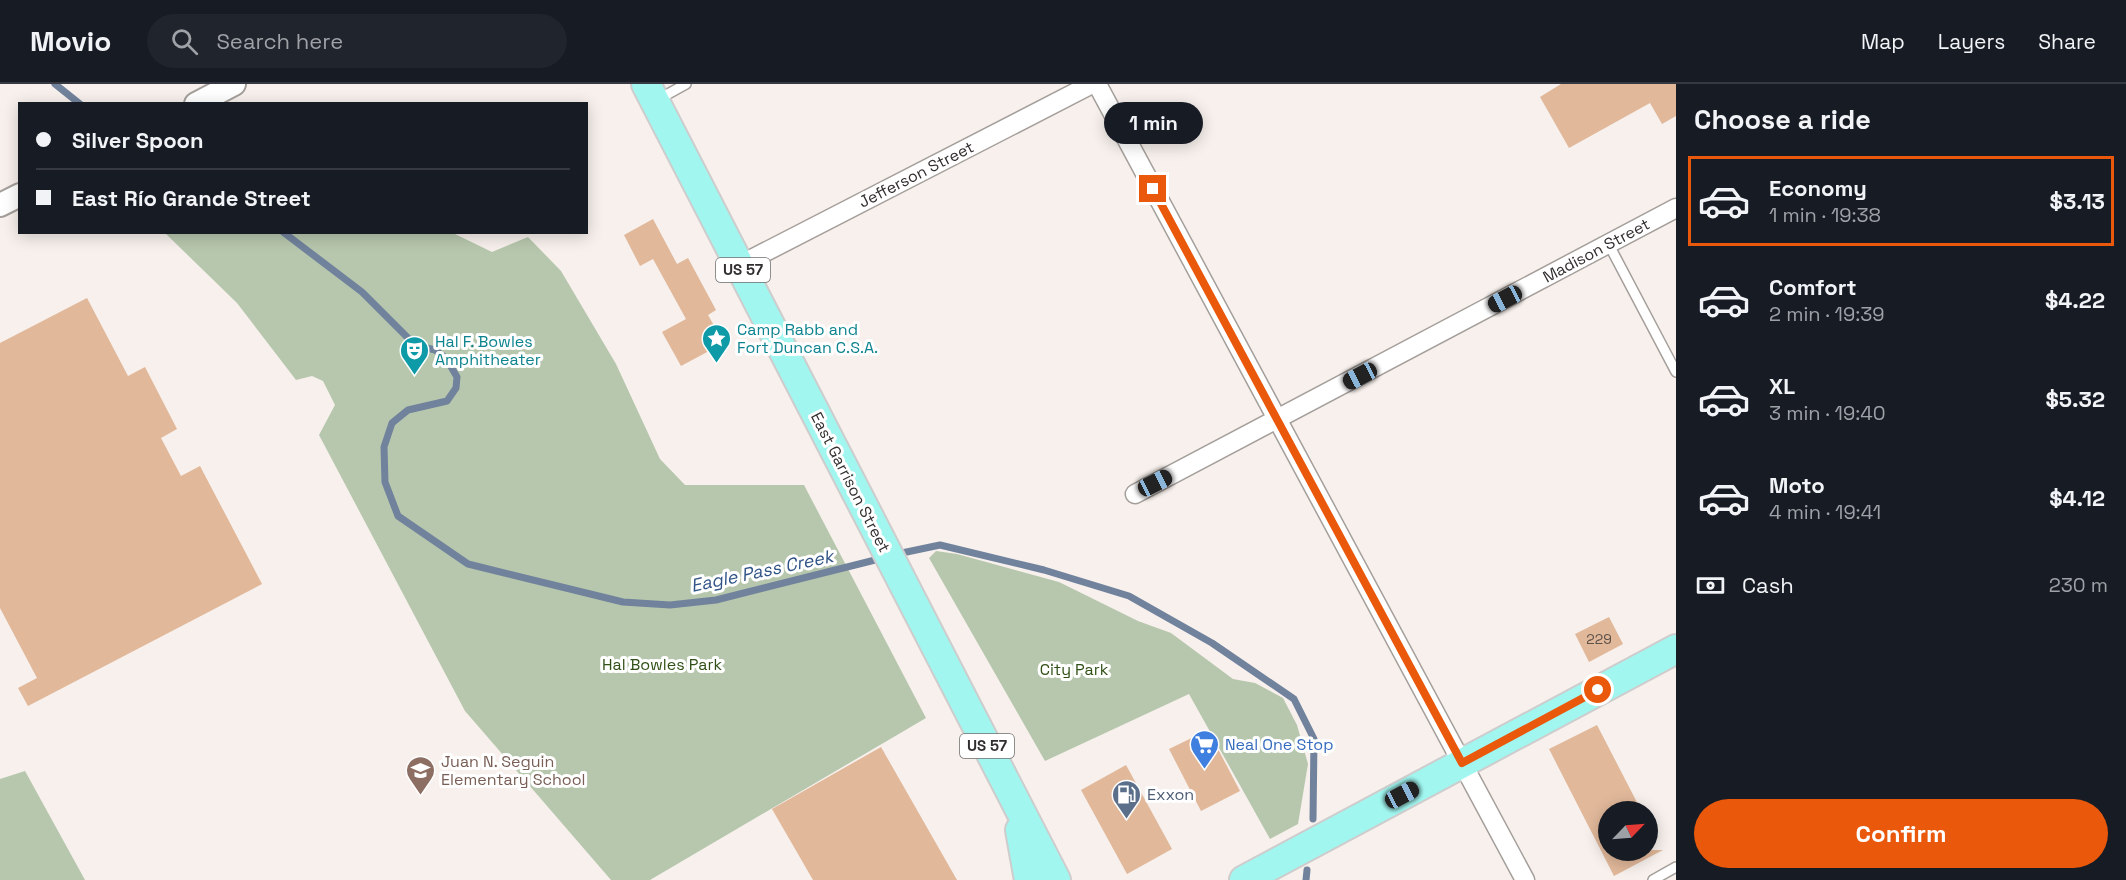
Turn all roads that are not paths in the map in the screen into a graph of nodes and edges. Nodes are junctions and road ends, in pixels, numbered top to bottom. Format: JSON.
{"nodes":[{"id":1,"x":234,"y":84,"type":"edge"},
{"id":2,"x":686,"y":84,"type":"edge"},
{"id":3,"x":1094,"y":84,"type":"edge"},
{"id":4,"x":651,"y":92,"type":"edge"},
{"id":5,"x":200,"y":102,"type":"edge"},
{"id":6,"x":18,"y":196,"type":"edge"},
{"id":7,"x":0,"y":205,"type":"edge"},
{"id":8,"x":1676,"y":208,"type":"edge"},
{"id":9,"x":1608,"y":243,"type":"junction"},
{"id":10,"x":740,"y":265,"type":"junction"},
{"id":11,"x":1676,"y":372,"type":"edge"},
{"id":12,"x":1277,"y":421,"type":"junction"},
{"id":13,"x":1135,"y":494,"type":"dead end"},
{"id":14,"x":1676,"y":649,"type":"edge"},
{"id":15,"x":1462,"y":763,"type":"junction"},
{"id":16,"x":1014,"y":799,"type":"junction"},
{"id":17,"x":1676,"y":867,"type":"edge"},
{"id":18,"x":1029,"y":880,"type":"edge"},
{"id":19,"x":1056,"y":880,"type":"edge"},
{"id":20,"x":1244,"y":880,"type":"edge"},
{"id":21,"x":1525,"y":880,"type":"edge"},
{"id":22,"x":1653,"y":880,"type":"edge"}],
"edges":[{"from":1,"to":5,"type":"street"},
{"from":2,"to":4,"type":"lane"},
{"from":3,"to":10,"type":"street","name":"Jefferson Street"},
{"from":3,"to":12,"type":"street"},
{"from":4,"to":10,"type":"main road","name":"East Garrison Street","number":"US 57"},
{"from":6,"to":7,"type":"street"},
{"from":8,"to":9,"type":"street","name":"Madison Street"},
{"from":9,"to":11,"type":"lane"},
{"from":9,"to":12,"type":"street","name":"Madison Street"},
{"from":10,"to":16,"type":"main road","name":"East Garrison Street","number":"US 57"},
{"from":12,"to":13,"type":"street","name":"Madison Street"},
{"from":12,"to":15,"type":"street"},
{"from":14,"to":15,"type":"main road"},
{"from":15,"to":20,"type":"main road"},
{"from":15,"to":21,"type":"street"},
{"from":16,"to":18,"type":"main road"},
{"from":16,"to":19,"type":"main road","name":"East Garrison Street","number":"US 57"},
{"from":17,"to":22,"type":"lane"}]}
